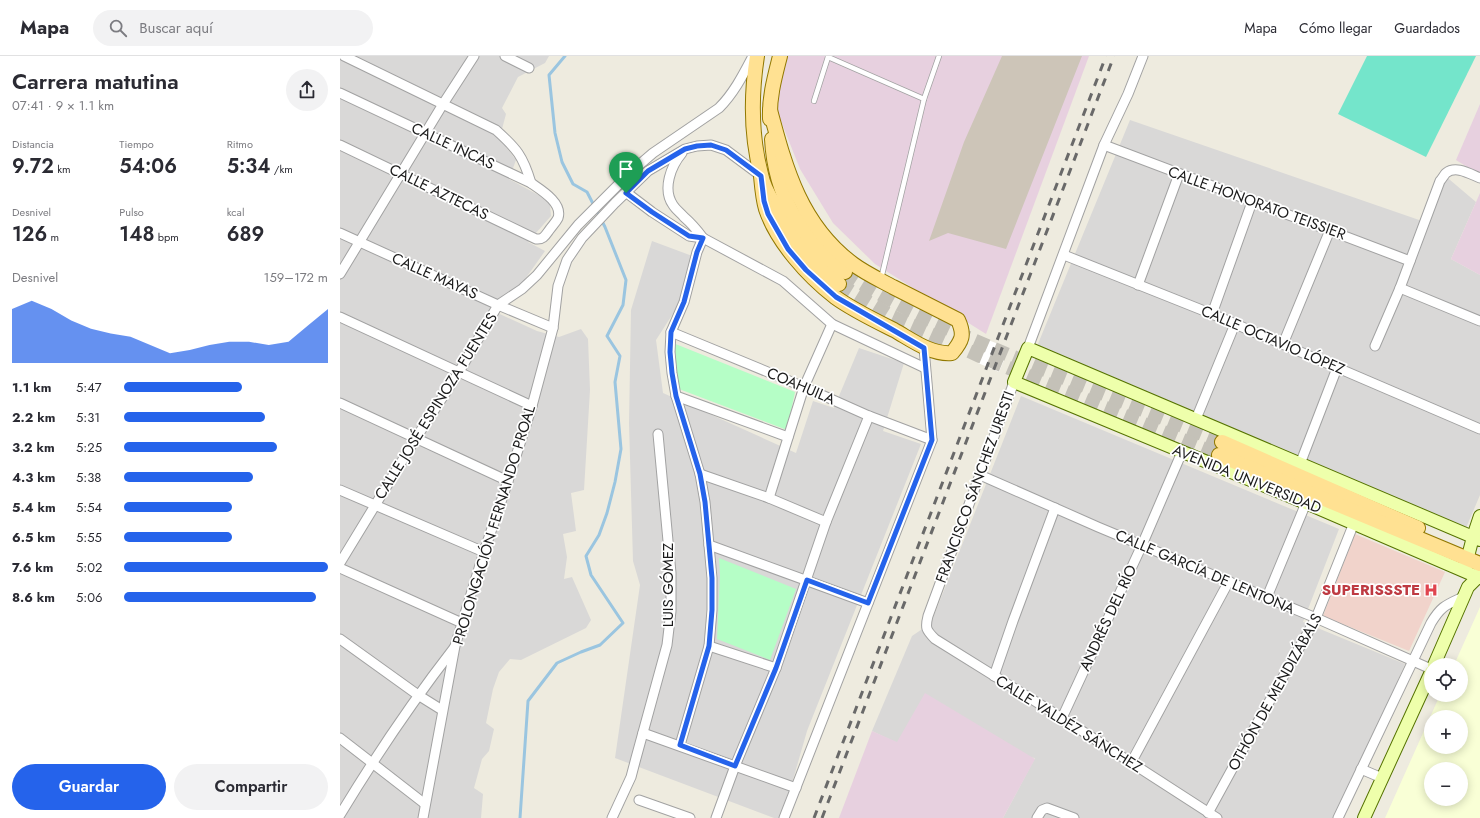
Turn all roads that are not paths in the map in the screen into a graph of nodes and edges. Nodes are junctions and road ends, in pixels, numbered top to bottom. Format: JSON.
{"nodes":[{"id":1,"x":344,"y":56,"type":"edge"},
{"id":2,"x":474,"y":56,"type":"edge"},
{"id":3,"x":505,"y":56,"type":"edge"},
{"id":4,"x":753,"y":56,"type":"edge"},
{"id":5,"x":757,"y":56,"type":"edge"},
{"id":6,"x":780,"y":56,"type":"edge"},
{"id":7,"x":939,"y":56,"type":"edge"},
{"id":8,"x":1143,"y":56,"type":"edge"},
{"id":9,"x":828,"y":57,"type":"edge"},
{"id":10,"x":529,"y":68,"type":"dead end"},
{"id":11,"x":340,"y":93,"type":"edge"},
{"id":12,"x":924,"y":99,"type":"junction"},
{"id":13,"x":814,"y":101,"type":"dead end"},
{"id":14,"x":443,"y":104,"type":"junction"},
{"id":15,"x":770,"y":110,"type":"junction"},
{"id":16,"x":425,"y":134,"type":"junction"},
{"id":17,"x":340,"y":145,"type":"edge"},
{"id":18,"x":1104,"y":145,"type":"junction"},
{"id":19,"x":685,"y":149,"type":"junction"},
{"id":20,"x":401,"y":173,"type":"junction"},
{"id":21,"x":1179,"y":174,"type":"junction"},
{"id":22,"x":761,"y":176,"type":"junction"},
{"id":23,"x":1480,"y":178,"type":"edge"},
{"id":24,"x":531,"y":183,"type":"junction"},
{"id":25,"x":626,"y":193,"type":"junction"},
{"id":26,"x":1252,"y":202,"type":"junction"},
{"id":27,"x":558,"y":210,"type":"joint"},
{"id":28,"x":1330,"y":230,"type":"junction"},
{"id":29,"x":340,"y":232,"type":"edge"},
{"id":30,"x":703,"y":238,"type":"junction"},
{"id":31,"x":359,"y":242,"type":"junction"},
{"id":32,"x":1064,"y":255,"type":"junction"},
{"id":33,"x":1410,"y":261,"type":"junction"},
{"id":34,"x":340,"y":274,"type":"edge"},
{"id":35,"x":881,"y":280,"type":"junction"},
{"id":36,"x":1138,"y":285,"type":"junction"},
{"id":37,"x":1400,"y":288,"type":"junction"},
{"id":38,"x":498,"y":305,"type":"junction"},
{"id":39,"x":1212,"y":314,"type":"junction"},
{"id":40,"x":340,"y":317,"type":"edge"},
{"id":41,"x":1480,"y":321,"type":"edge"},
{"id":42,"x":832,"y":324,"type":"junction"},
{"id":43,"x":1235,"y":324,"type":"junction"},
{"id":44,"x":553,"y":328,"type":"junction"},
{"id":45,"x":671,"y":332,"type":"junction"},
{"id":46,"x":1283,"y":344,"type":"junction"},
{"id":47,"x":1375,"y":346,"type":"dead end"},
{"id":48,"x":924,"y":348,"type":"junction"},
{"id":49,"x":1028,"y":348,"type":"junction"},
{"id":50,"x":925,"y":368,"type":"junction"},
{"id":51,"x":1337,"y":368,"type":"junction"},
{"id":52,"x":459,"y":372,"type":"junction"},
{"id":53,"x":1014,"y":382,"type":"junction"},
{"id":54,"x":804,"y":387,"type":"junction"},
{"id":55,"x":676,"y":396,"type":"junction"},
{"id":56,"x":340,"y":403,"type":"edge"},
{"id":57,"x":532,"y":406,"type":"junction"},
{"id":58,"x":869,"y":416,"type":"junction"},
{"id":59,"x":1196,"y":419,"type":"junction"},
{"id":60,"x":1480,"y":429,"type":"edge"},
{"id":61,"x":658,"y":434,"type":"dead end"},
{"id":62,"x":788,"y":437,"type":"junction"},
{"id":63,"x":416,"y":438,"type":"junction"},
{"id":64,"x":932,"y":440,"type":"junction"},
{"id":65,"x":1182,"y":452,"type":"junction"},
{"id":66,"x":1300,"y":464,"type":"junction"},
{"id":67,"x":700,"y":474,"type":"junction"},
{"id":68,"x":980,"y":475,"type":"junction"},
{"id":69,"x":508,"y":482,"type":"junction"},
{"id":70,"x":340,"y":490,"type":"edge"},
{"id":71,"x":768,"y":498,"type":"junction"},
{"id":72,"x":1306,"y":503,"type":"junction"},
{"id":73,"x":375,"y":505,"type":"junction"},
{"id":74,"x":1055,"y":508,"type":"junction"},
{"id":75,"x":1480,"y":516,"type":"edge"},
{"id":76,"x":1356,"y":518,"type":"junction"},
{"id":77,"x":826,"y":522,"type":"junction"},
{"id":78,"x":1476,"y":538,"type":"edge"},
{"id":79,"x":709,"y":545,"type":"junction"},
{"id":80,"x":1142,"y":545,"type":"junction"},
{"id":81,"x":484,"y":552,"type":"junction"},
{"id":82,"x":1470,"y":559,"type":"edge"},
{"id":83,"x":340,"y":563,"type":"edge"},
{"id":84,"x":340,"y":568,"type":"edge"},
{"id":85,"x":1479,"y":573,"type":"edge"},
{"id":86,"x":807,"y":580,"type":"junction"},
{"id":87,"x":1229,"y":581,"type":"junction"},
{"id":88,"x":1465,"y":592,"type":"junction"},
{"id":89,"x":1267,"y":597,"type":"junction"},
{"id":90,"x":868,"y":603,"type":"junction"},
{"id":91,"x":1316,"y":618,"type":"junction"},
{"id":92,"x":462,"y":623,"type":"junction"},
{"id":93,"x":926,"y":626,"type":"joint"},
{"id":94,"x":340,"y":639,"type":"edge"},
{"id":95,"x":455,"y":646,"type":"junction"},
{"id":96,"x":709,"y":646,"type":"junction"},
{"id":97,"x":1437,"y":658,"type":"edge"},
{"id":98,"x":1413,"y":662,"type":"junction"},
{"id":99,"x":1424,"y":666,"type":"edge"},
{"id":100,"x":776,"y":668,"type":"junction"},
{"id":101,"x":994,"y":676,"type":"junction"},
{"id":102,"x":1424,"y":687,"type":"edge"},
{"id":103,"x":418,"y":695,"type":"junction"},
{"id":104,"x":442,"y":710,"type":"junction"},
{"id":105,"x":1062,"y":718,"type":"junction"},
{"id":106,"x":643,"y":733,"type":"junction"},
{"id":107,"x":340,"y":738,"type":"edge"},
{"id":108,"x":680,"y":745,"type":"junction"},
{"id":109,"x":372,"y":763,"type":"junction"},
{"id":110,"x":1131,"y":763,"type":"junction"},
{"id":111,"x":735,"y":766,"type":"junction"},
{"id":112,"x":1362,"y":769,"type":"junction"},
{"id":113,"x":1382,"y":778,"type":"junction"},
{"id":114,"x":796,"y":788,"type":"junction"},
{"id":115,"x":639,"y":800,"type":"dead end"},
{"id":116,"x":425,"y":804,"type":"junction"},
{"id":117,"x":1208,"y":813,"type":"junction"},
{"id":118,"x":718,"y":814,"type":"edge"},
{"id":119,"x":340,"y":815,"type":"edge"},
{"id":120,"x":422,"y":818,"type":"edge"},
{"id":121,"x":612,"y":818,"type":"edge"},
{"id":122,"x":690,"y":818,"type":"edge"},
{"id":123,"x":784,"y":818,"type":"edge"},
{"id":124,"x":1037,"y":818,"type":"edge"},
{"id":125,"x":1074,"y":818,"type":"edge"},
{"id":126,"x":1216,"y":818,"type":"edge"},
{"id":127,"x":1338,"y":818,"type":"edge"},
{"id":128,"x":1364,"y":818,"type":"edge"}],
"edges":[{"from":1,"to":14,"type":"street"},
{"from":2,"to":14,"type":"street"},
{"from":3,"to":10,"type":"street"},
{"from":4,"to":38,"type":"street","name":"CALLE JOSÉ ESPINOZA FUENTES"},
{"from":5,"to":22,"type":"main road"},
{"from":6,"to":15,"type":"main road"},
{"from":7,"to":12,"type":"lane"},
{"from":8,"to":18,"type":"street"},
{"from":9,"to":12,"type":"lane"},
{"from":9,"to":13,"type":"lane"},
{"from":11,"to":16,"type":"street","name":"CALLE INCAS"},
{"from":12,"to":35,"type":"lane"},
{"from":14,"to":16,"type":"street"},
{"from":14,"to":24,"type":"street"},
{"from":15,"to":22,"type":"main road"},
{"from":15,"to":35,"type":"main road"},
{"from":16,"to":20,"type":"street"},
{"from":16,"to":24,"type":"street","name":"CALLE INCAS"},
{"from":17,"to":20,"type":"street","name":"CALLE AZTECAS"},
{"from":18,"to":21,"type":"street","name":"CALLE HONORATO TEISSIER"},
{"from":18,"to":32,"type":"street"},
{"from":19,"to":22,"type":"street"},
{"from":19,"to":25,"type":"street","name":"PROLONGACIÓN FERNANDO PROAL"},
{"from":19,"to":30,"type":"street"},
{"from":20,"to":27,"type":"street","name":"CALLE AZTECAS"},
{"from":20,"to":31,"type":"street"},
{"from":21,"to":26,"type":"street","name":"CALLE HONORATO TEISSIER"},
{"from":21,"to":36,"type":"street"},
{"from":22,"to":48,"type":"main road"},
{"from":23,"to":33,"type":"street"},
{"from":24,"to":27,"type":"street","name":"CALLE INCAS"},
{"from":25,"to":30,"type":"street"},
{"from":25,"to":44,"type":"street","name":"PROLONGACIÓN FERNANDO PROAL"},
{"from":26,"to":28,"type":"street","name":"CALLE HONORATO TEISSIER"},
{"from":26,"to":39,"type":"street"},
{"from":28,"to":33,"type":"street","name":"CALLE HONORATO TEISSIER"},
{"from":28,"to":46,"type":"street"},
{"from":29,"to":31,"type":"street","name":"CALLE MAYAS"},
{"from":30,"to":42,"type":"street"},
{"from":30,"to":45,"type":"street"},
{"from":31,"to":34,"type":"street"},
{"from":31,"to":38,"type":"street","name":"CALLE MAYAS"},
{"from":32,"to":36,"type":"street","name":"CALLE OCTAVIO LÓPEZ"},
{"from":32,"to":49,"type":"street"},
{"from":33,"to":37,"type":"street"},
{"from":35,"to":48,"type":"main road"},
{"from":36,"to":39,"type":"street","name":"CALLE OCTAVIO LÓPEZ"},
{"from":37,"to":41,"type":"street"},
{"from":37,"to":47,"type":"street"},
{"from":38,"to":44,"type":"street","name":"CALLE MAYAS"},
{"from":38,"to":52,"type":"street","name":"CALLE JOSÉ ESPINOZA FUENTES"},
{"from":39,"to":43,"type":"street","name":"CALLE OCTAVIO LÓPEZ"},
{"from":40,"to":52,"type":"street"},
{"from":42,"to":50,"type":"street"},
{"from":42,"to":54,"type":"street"},
{"from":43,"to":46,"type":"street","name":"CALLE OCTAVIO LÓPEZ"},
{"from":43,"to":59,"type":"street"},
{"from":44,"to":57,"type":"street","name":"PROLONGACIÓN FERNANDO PROAL"},
{"from":45,"to":54,"type":"street","name":"COAHUILA"},
{"from":45,"to":55,"type":"street"},
{"from":46,"to":51,"type":"street","name":"CALLE OCTAVIO LÓPEZ"},
{"from":48,"to":50,"type":"street"},
{"from":49,"to":53,"type":"street","name":"FRANCISCO SÁNCHEZ URESTI"},
{"from":49,"to":59,"type":"street"},
{"from":50,"to":64,"type":"street"},
{"from":51,"to":60,"type":"street","name":"CALLE OCTAVIO LÓPEZ"},
{"from":51,"to":66,"type":"street"},
{"from":52,"to":57,"type":"street"},
{"from":52,"to":63,"type":"street","name":"CALLE JOSÉ ESPINOZA FUENTES"},
{"from":53,"to":65,"type":"street","name":"AVENIDA UNIVERSIDAD"},
{"from":53,"to":68,"type":"street","name":"FRANCISCO SÁNCHEZ URESTI"},
{"from":54,"to":58,"type":"street","name":"COAHUILA"},
{"from":54,"to":62,"type":"street"},
{"from":55,"to":62,"type":"street"},
{"from":55,"to":67,"type":"street"},
{"from":56,"to":63,"type":"street"},
{"from":57,"to":69,"type":"street","name":"PROLONGACIÓN FERNANDO PROAL"},
{"from":58,"to":64,"type":"street","name":"COAHUILA"},
{"from":58,"to":77,"type":"street"},
{"from":59,"to":66,"type":"street"},
{"from":61,"to":106,"type":"street","name":"LUIS GÓMEZ"},
{"from":62,"to":71,"type":"street"},
{"from":63,"to":69,"type":"street"},
{"from":63,"to":73,"type":"street","name":"CALLE JOSÉ ESPINOZA FUENTES"},
{"from":64,"to":90,"type":"street"},
{"from":65,"to":72,"type":"street","name":"AVENIDA UNIVERSIDAD"},
{"from":65,"to":80,"type":"street","name":"ANDRÉS DEL RÍO"},
{"from":66,"to":78,"type":"street"},
{"from":67,"to":71,"type":"street"},
{"from":67,"to":79,"type":"street"},
{"from":68,"to":74,"type":"street","name":"CALLE GARCÍA DE LENTONA"},
{"from":68,"to":93,"type":"street","name":"FRANCISCO SÁNCHEZ URESTI"},
{"from":69,"to":81,"type":"street","name":"PROLONGACIÓN FERNANDO PROAL"},
{"from":70,"to":73,"type":"street"},
{"from":71,"to":77,"type":"street"},
{"from":72,"to":76,"type":"street","name":"AVENIDA UNIVERSIDAD"},
{"from":72,"to":89,"type":"street"},
{"from":73,"to":81,"type":"street"},
{"from":73,"to":83,"type":"street","name":"CALLE JOSÉ ESPINOZA FUENTES"},
{"from":74,"to":80,"type":"street","name":"CALLE GARCÍA DE LENTONA"},
{"from":74,"to":101,"type":"street"},
{"from":75,"to":78,"type":"street"},
{"from":76,"to":82,"type":"main road","name":"AVENIDA UNIVERSIDAD"},
{"from":76,"to":82,"type":"main road","name":"AVENIDA UNIVERSIDAD"},
{"from":76,"to":91,"type":"street","name":"OTHÓN DE MENDIZÁBALS"},
{"from":77,"to":86,"type":"street"},
{"from":78,"to":82,"type":"street"},
{"from":79,"to":86,"type":"street"},
{"from":79,"to":96,"type":"street"},
{"from":80,"to":87,"type":"street","name":"CALLE GARCÍA DE LENTONA"},
{"from":80,"to":105,"type":"street","name":"ANDRÉS DEL RÍO"},
{"from":81,"to":92,"type":"street","name":"PROLONGACIÓN FERNANDO PROAL"},
{"from":82,"to":85,"type":"main road","name":"AVENIDA UNIVERSIDAD"},
{"from":82,"to":88,"type":"street"},
{"from":84,"to":92,"type":"street"},
{"from":85,"to":88,"type":"street"},
{"from":86,"to":90,"type":"street"},
{"from":86,"to":100,"type":"street"},
{"from":87,"to":89,"type":"street","name":"CALLE GARCÍA DE LENTONA"},
{"from":87,"to":110,"type":"street"},
{"from":88,"to":97,"type":"street"},
{"from":88,"to":98,"type":"street"},
{"from":89,"to":91,"type":"street","name":"CALLE GARCÍA DE LENTONA"},
{"from":90,"to":114,"type":"street"},
{"from":91,"to":98,"type":"street","name":"CALLE GARCÍA DE LENTONA"},
{"from":91,"to":117,"type":"street","name":"OTHÓN DE MENDIZÁBALS"},
{"from":92,"to":95,"type":"street","name":"PROLONGACIÓN FERNANDO PROAL"},
{"from":93,"to":101,"type":"street","name":"CALLE VALDÉZ SÁNCHEZ"},
{"from":94,"to":103,"type":"street"},
{"from":95,"to":103,"type":"street"},
{"from":95,"to":104,"type":"street","name":"PROLONGACIÓN FERNANDO PROAL"},
{"from":96,"to":100,"type":"street"},
{"from":96,"to":108,"type":"street"},
{"from":98,"to":99,"type":"street","name":"CALLE GARCÍA DE LENTONA"},
{"from":98,"to":112,"type":"street"},
{"from":100,"to":111,"type":"street"},
{"from":101,"to":105,"type":"street","name":"CALLE VALDÉZ SÁNCHEZ"},
{"from":102,"to":113,"type":"street"},
{"from":103,"to":104,"type":"street"},
{"from":103,"to":109,"type":"street"},
{"from":104,"to":116,"type":"street","name":"PROLONGACIÓN FERNANDO PROAL"},
{"from":105,"to":110,"type":"street","name":"CALLE VALDÉZ SÁNCHEZ"},
{"from":106,"to":108,"type":"street"},
{"from":106,"to":121,"type":"street","name":"LUIS GÓMEZ"},
{"from":107,"to":109,"type":"street"},
{"from":108,"to":111,"type":"street"},
{"from":109,"to":116,"type":"street"},
{"from":109,"to":119,"type":"street"},
{"from":110,"to":117,"type":"street","name":"CALLE VALDÉZ SÁNCHEZ"},
{"from":111,"to":114,"type":"street"},
{"from":111,"to":118,"type":"street"},
{"from":112,"to":113,"type":"street"},
{"from":112,"to":127,"type":"street"},
{"from":113,"to":128,"type":"street"},
{"from":114,"to":123,"type":"street"},
{"from":115,"to":122,"type":"street"},
{"from":116,"to":120,"type":"street","name":"PROLONGACIÓN FERNANDO PROAL"},
{"from":117,"to":126,"type":"street","name":"CALLE VALDÉZ SÁNCHEZ"},
{"from":124,"to":125,"type":"street"}]}
